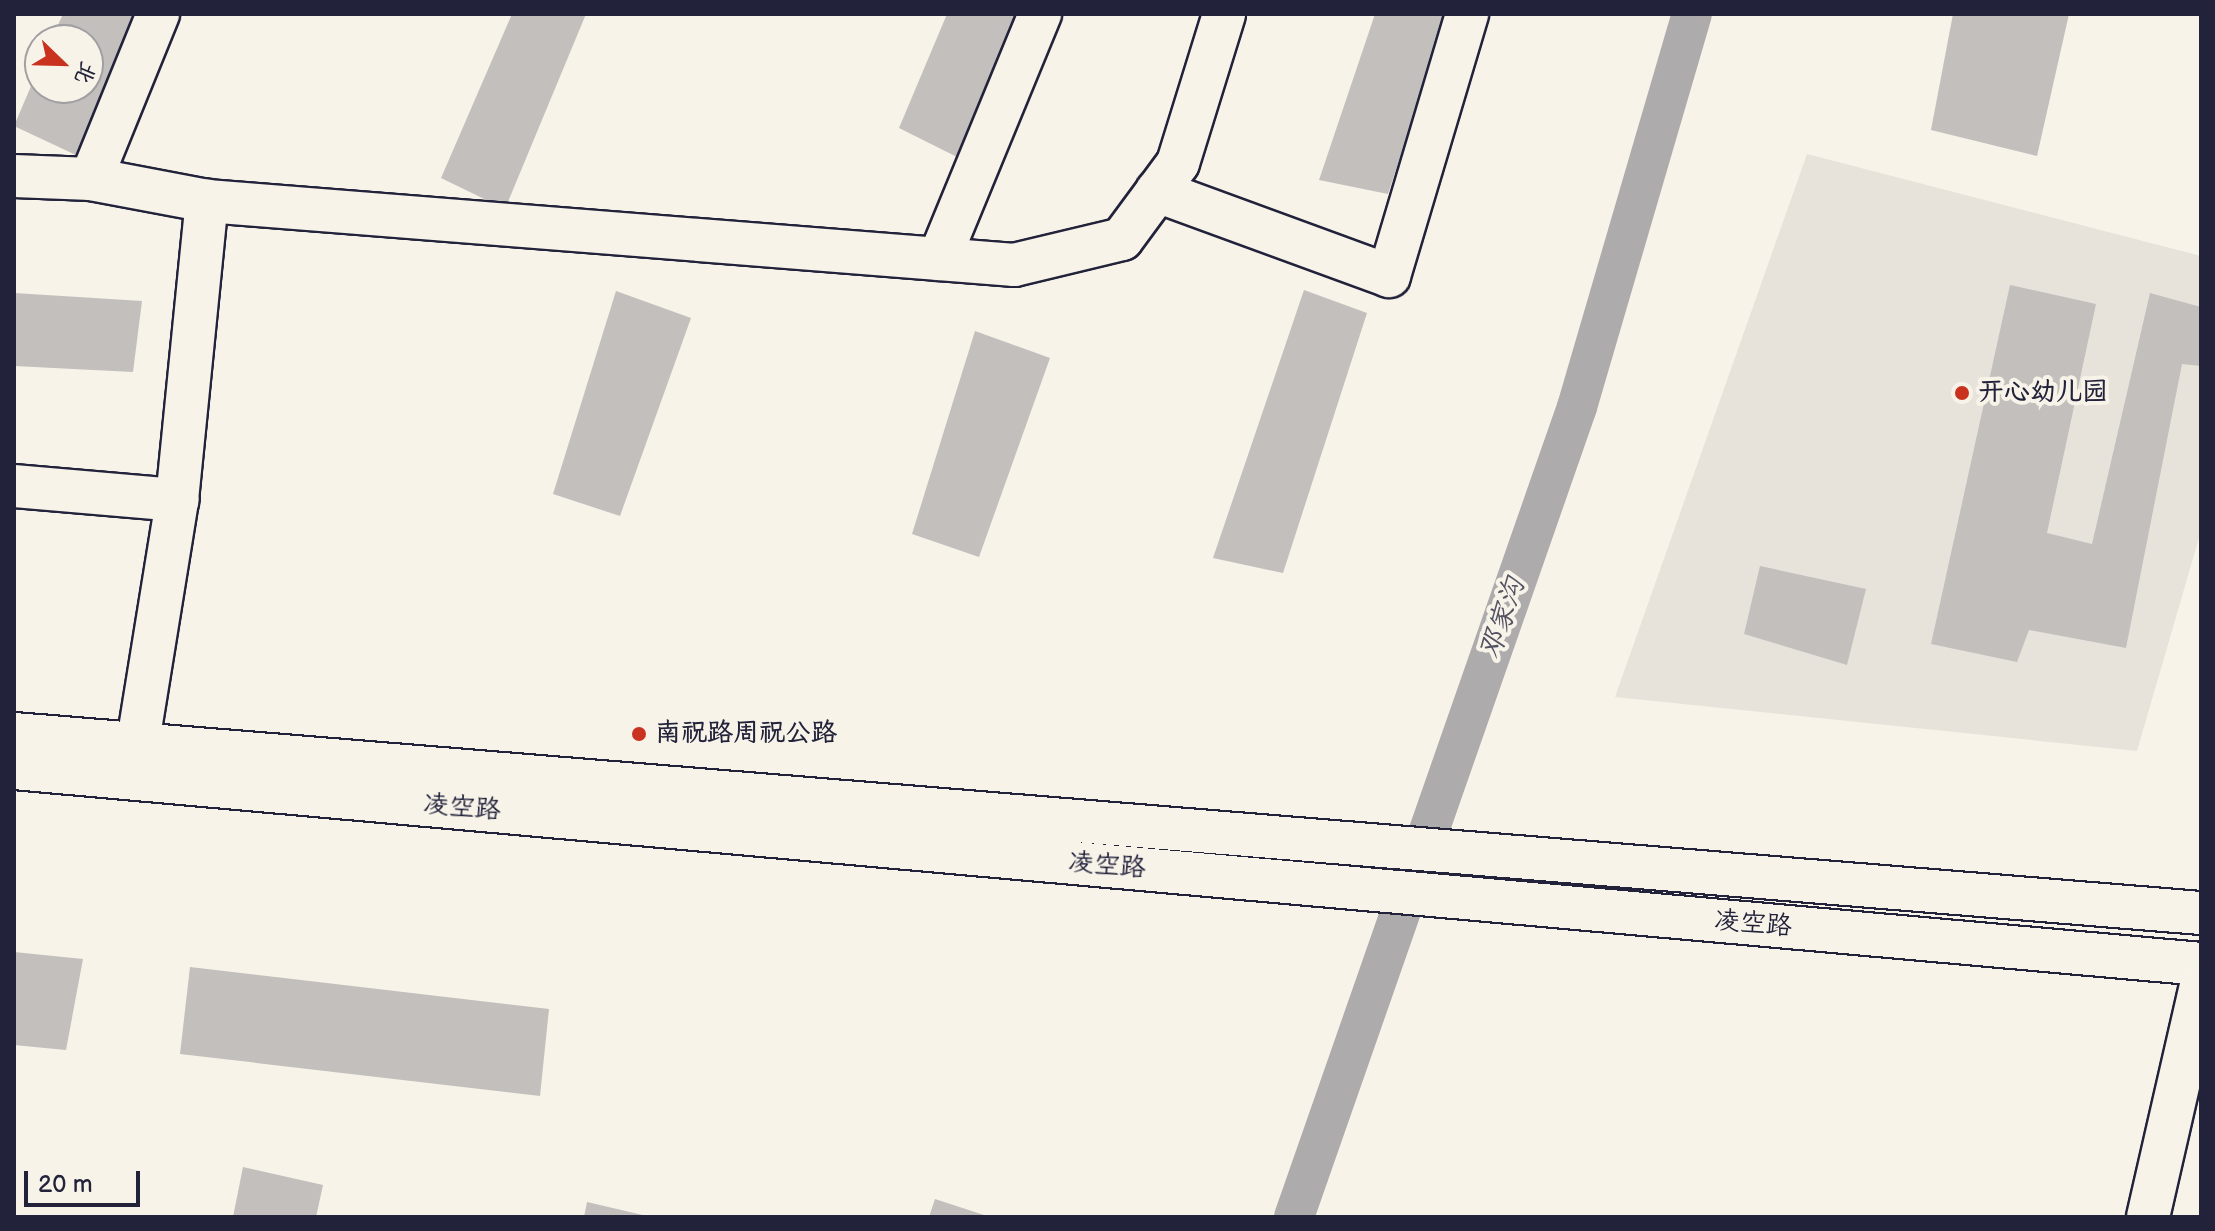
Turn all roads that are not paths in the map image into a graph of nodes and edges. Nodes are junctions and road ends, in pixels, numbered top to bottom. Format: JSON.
{"nodes":[{"id":1,"x":158,"y":14,"type":"edge"},
{"id":2,"x":1040,"y":14,"type":"edge"},
{"id":3,"x":1224,"y":14,"type":"edge"},
{"id":4,"x":1467,"y":14,"type":"edge"},
{"id":5,"x":14,"y":176,"type":"edge"},
{"id":6,"x":91,"y":179,"type":"junction"},
{"id":7,"x":1157,"y":191,"type":"junction"},
{"id":8,"x":207,"y":201,"type":"junction"},
{"id":9,"x":939,"y":259,"type":"junction"},
{"id":10,"x":14,"y":486,"type":"edge"},
{"id":11,"x":177,"y":500,"type":"junction"},
{"id":12,"x":14,"y":734,"type":"edge"},
{"id":13,"x":137,"y":748,"type":"junction"},
{"id":14,"x":14,"y":768,"type":"edge"},
{"id":15,"x":2201,"y":913,"type":"edge"},
{"id":16,"x":2201,"y":964,"type":"edge"},
{"id":17,"x":2201,"y":986,"type":"edge"},
{"id":18,"x":2148,"y":1217,"type":"edge"}],
"edges":[{"from":1,"to":6,"type":"street"},
{"from":2,"to":9,"type":"street"},
{"from":3,"to":7,"type":"street"},
{"from":4,"to":7,"type":"street"},
{"from":5,"to":6,"type":"street"},
{"from":6,"to":8,"type":"street"},
{"from":7,"to":9,"type":"street"},
{"from":8,"to":9,"type":"street"},
{"from":8,"to":11,"type":"street"},
{"from":10,"to":11,"type":"street"},
{"from":11,"to":13,"type":"street"},
{"from":12,"to":13,"type":"street","name":"凌空路"},
{"from":13,"to":15,"type":"street","name":"凌空路"},
{"from":14,"to":16,"type":"street","name":"凌空路"},
{"from":17,"to":18,"type":"street"}]}
